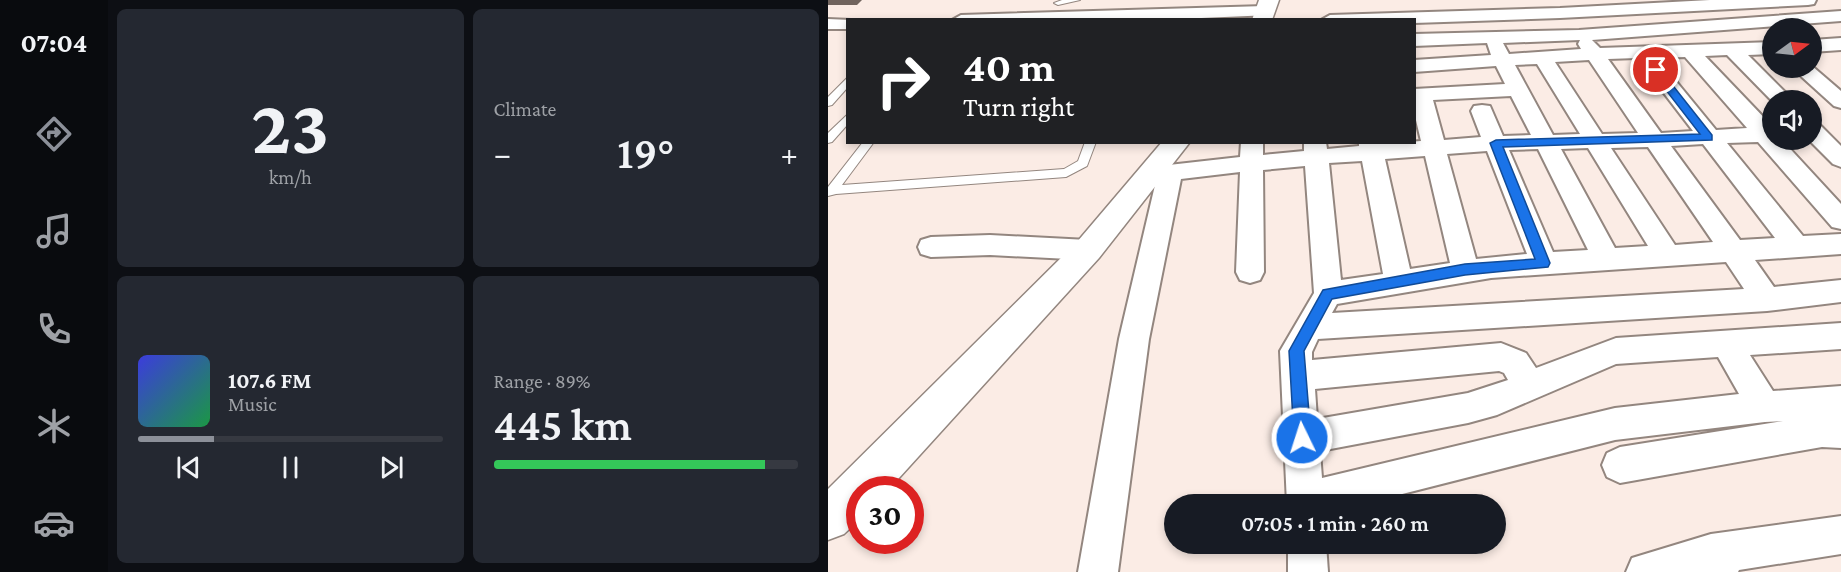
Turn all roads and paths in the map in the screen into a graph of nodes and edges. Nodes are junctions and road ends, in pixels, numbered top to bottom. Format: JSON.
{"nodes":[{"id":1,"x":1076,"y":0,"type":"edge"},
{"id":2,"x":1808,"y":0,"type":"edge"},
{"id":3,"x":1057,"y":7,"type":"edge"},
{"id":4,"x":1265,"y":10,"type":"edge"},
{"id":5,"x":1560,"y":13,"type":"junction"},
{"id":6,"x":1841,"y":16,"type":"edge"},
{"id":7,"x":976,"y":18,"type":"edge"},
{"id":8,"x":1396,"y":18,"type":"edge"},
{"id":9,"x":828,"y":24,"type":"edge"},
{"id":10,"x":846,"y":24,"type":"edge"},
{"id":11,"x":1579,"y":35,"type":"junction"},
{"id":12,"x":1492,"y":38,"type":"junction"},
{"id":13,"x":1416,"y":40,"type":"edge"},
{"id":14,"x":1841,"y":45,"type":"edge"},
{"id":15,"x":1822,"y":46,"type":"edge"},
{"id":16,"x":1762,"y":49,"type":"edge"},
{"id":17,"x":1732,"y":50,"type":"junction"},
{"id":18,"x":1822,"y":50,"type":"edge"},
{"id":19,"x":1691,"y":52,"type":"junction"},
{"id":20,"x":1642,"y":53,"type":"junction"},
{"id":21,"x":1595,"y":54,"type":"junction"},
{"id":22,"x":1543,"y":58,"type":"junction"},
{"id":23,"x":1502,"y":61,"type":"junction"},
{"id":24,"x":1841,"y":63,"type":"edge"},
{"id":25,"x":1416,"y":66,"type":"edge"},
{"id":26,"x":1813,"y":78,"type":"edge"},
{"id":27,"x":846,"y":83,"type":"edge"},
{"id":28,"x":1517,"y":90,"type":"junction"},
{"id":29,"x":1773,"y":90,"type":"edge"},
{"id":30,"x":1418,"y":95,"type":"edge"},
{"id":31,"x":1841,"y":102,"type":"edge"},
{"id":32,"x":828,"y":103,"type":"edge"},
{"id":33,"x":1482,"y":111,"type":"dead end"},
{"id":34,"x":846,"y":119,"type":"edge"},
{"id":35,"x":1762,"y":127,"type":"edge"},
{"id":36,"x":1841,"y":130,"type":"edge"},
{"id":37,"x":1822,"y":131,"type":"edge"},
{"id":38,"x":1762,"y":134,"type":"edge"},
{"id":39,"x":1708,"y":137,"type":"junction"},
{"id":40,"x":828,"y":140,"type":"edge"},
{"id":41,"x":1596,"y":140,"type":"junction"},
{"id":42,"x":1653,"y":140,"type":"junction"},
{"id":43,"x":1822,"y":140,"type":"edge"},
{"id":44,"x":1544,"y":141,"type":"junction"},
{"id":45,"x":1496,"y":143,"type":"junction"},
{"id":46,"x":867,"y":144,"type":"edge"},
{"id":47,"x":1090,"y":144,"type":"edge"},
{"id":48,"x":1371,"y":147,"type":"edge"},
{"id":49,"x":1436,"y":147,"type":"junction"},
{"id":50,"x":1315,"y":150,"type":"edge"},
{"id":51,"x":1782,"y":150,"type":"edge"},
{"id":52,"x":1252,"y":153,"type":"edge"},
{"id":53,"x":1841,"y":159,"type":"edge"},
{"id":54,"x":1166,"y":163,"type":"edge"},
{"id":55,"x":830,"y":193,"type":"edge"},
{"id":56,"x":1841,"y":220,"type":"edge"},
{"id":57,"x":1841,"y":244,"type":"edge"},
{"id":58,"x":930,"y":247,"type":"dead end"},
{"id":59,"x":1797,"y":248,"type":"junction"},
{"id":60,"x":1088,"y":250,"type":"junction"},
{"id":61,"x":1733,"y":252,"type":"junction"},
{"id":62,"x":1667,"y":255,"type":"junction"},
{"id":63,"x":1606,"y":258,"type":"junction"},
{"id":64,"x":1544,"y":263,"type":"junction"},
{"id":65,"x":1465,"y":269,"type":"junction"},
{"id":66,"x":1250,"y":272,"type":"dead end"},
{"id":67,"x":1399,"y":281,"type":"junction"},
{"id":68,"x":1829,"y":293,"type":"edge"},
{"id":69,"x":1328,"y":294,"type":"junction"},
{"id":70,"x":1767,"y":299,"type":"junction"},
{"id":71,"x":1841,"y":325,"type":"edge"},
{"id":72,"x":1310,"y":327,"type":"junction"},
{"id":73,"x":1841,"y":336,"type":"edge"},
{"id":74,"x":1726,"y":344,"type":"junction"},
{"id":75,"x":1298,"y":376,"type":"junction"},
{"id":76,"x":1529,"y":387,"type":"junction"},
{"id":77,"x":1841,"y":401,"type":"edge"},
{"id":78,"x":1765,"y":407,"type":"junction"},
{"id":79,"x":1841,"y":432,"type":"edge"},
{"id":80,"x":1302,"y":438,"type":"junction"},
{"id":81,"x":1620,"y":465,"type":"dead end"},
{"id":82,"x":872,"y":476,"type":"edge"},
{"id":83,"x":1306,"y":494,"type":"edge"},
{"id":84,"x":1338,"y":494,"type":"edge"},
{"id":85,"x":846,"y":502,"type":"edge"},
{"id":86,"x":828,"y":518,"type":"edge"},
{"id":87,"x":1841,"y":535,"type":"edge"},
{"id":88,"x":1307,"y":554,"type":"edge"},
{"id":89,"x":1715,"y":563,"type":"edge"},
{"id":90,"x":1098,"y":572,"type":"edge"},
{"id":91,"x":1308,"y":572,"type":"edge"},
{"id":92,"x":1646,"y":572,"type":"edge"}],
"edges":[{"from":1,"to":3,"type":"lane"},
{"from":2,"to":5,"type":"street"},
{"from":3,"to":4,"type":"street"},
{"from":3,"to":7,"type":"street"},
{"from":5,"to":8,"type":"street"},
{"from":5,"to":11,"type":"street"},
{"from":6,"to":11,"type":"street"},
{"from":9,"to":10,"type":"street"},
{"from":11,"to":12,"type":"street"},
{"from":11,"to":21,"type":"street"},
{"from":12,"to":13,"type":"street"},
{"from":12,"to":23,"type":"street"},
{"from":14,"to":15,"type":"street"},
{"from":16,"to":17,"type":"street"},
{"from":17,"to":19,"type":"street"},
{"from":17,"to":29,"type":"street"},
{"from":18,"to":24,"type":"street"},
{"from":19,"to":20,"type":"street"},
{"from":19,"to":35,"type":"street"},
{"from":20,"to":21,"type":"street"},
{"from":20,"to":39,"type":"street"},
{"from":21,"to":22,"type":"street"},
{"from":21,"to":42,"type":"street"},
{"from":22,"to":23,"type":"street"},
{"from":22,"to":41,"type":"street"},
{"from":23,"to":25,"type":"street"},
{"from":23,"to":28,"type":"street"},
{"from":26,"to":31,"type":"street"},
{"from":27,"to":32,"type":"lane"},
{"from":28,"to":30,"type":"street"},
{"from":28,"to":44,"type":"street"},
{"from":30,"to":49,"type":"street"},
{"from":33,"to":45,"type":"street"},
{"from":34,"to":40,"type":"lane"},
{"from":36,"to":37,"type":"street"},
{"from":38,"to":39,"type":"street"},
{"from":39,"to":42,"type":"street"},
{"from":39,"to":59,"type":"street"},
{"from":41,"to":42,"type":"street"},
{"from":41,"to":44,"type":"street"},
{"from":41,"to":62,"type":"street"},
{"from":42,"to":61,"type":"street"},
{"from":43,"to":53,"type":"street"},
{"from":44,"to":45,"type":"street"},
{"from":44,"to":63,"type":"street"},
{"from":45,"to":49,"type":"street"},
{"from":45,"to":64,"type":"street"},
{"from":46,"to":55,"type":"lane"},
{"from":47,"to":55,"type":"lane"},
{"from":48,"to":49,"type":"street"},
{"from":48,"to":50,"type":"street"},
{"from":48,"to":67,"type":"street"},
{"from":49,"to":65,"type":"street"},
{"from":50,"to":52,"type":"street"},
{"from":50,"to":69,"type":"street"},
{"from":51,"to":56,"type":"street"},
{"from":52,"to":54,"type":"street"},
{"from":52,"to":66,"type":"street"},
{"from":54,"to":60,"type":"street"},
{"from":54,"to":90,"type":"street"},
{"from":57,"to":59,"type":"street"},
{"from":58,"to":60,"type":"street"},
{"from":59,"to":61,"type":"street"},
{"from":60,"to":82,"type":"street"},
{"from":61,"to":62,"type":"street"},
{"from":61,"to":70,"type":"street"},
{"from":62,"to":63,"type":"street"},
{"from":63,"to":64,"type":"street"},
{"from":64,"to":65,"type":"street"},
{"from":65,"to":67,"type":"street"},
{"from":67,"to":69,"type":"street"},
{"from":68,"to":70,"type":"street"},
{"from":68,"to":71,"type":"street"},
{"from":69,"to":72,"type":"street"},
{"from":70,"to":72,"type":"street"},
{"from":72,"to":75,"type":"street"},
{"from":73,"to":74,"type":"street"},
{"from":74,"to":76,"type":"street"},
{"from":74,"to":78,"type":"street"},
{"from":75,"to":76,"type":"street"},
{"from":75,"to":80,"type":"street"},
{"from":76,"to":80,"type":"street"},
{"from":77,"to":78,"type":"street"},
{"from":78,"to":84,"type":"street"},
{"from":79,"to":81,"type":"street"},
{"from":80,"to":83,"type":"street"},
{"from":85,"to":86,"type":"street"},
{"from":87,"to":89,"type":"street"},
{"from":88,"to":91,"type":"street"},
{"from":89,"to":92,"type":"street"}]}
